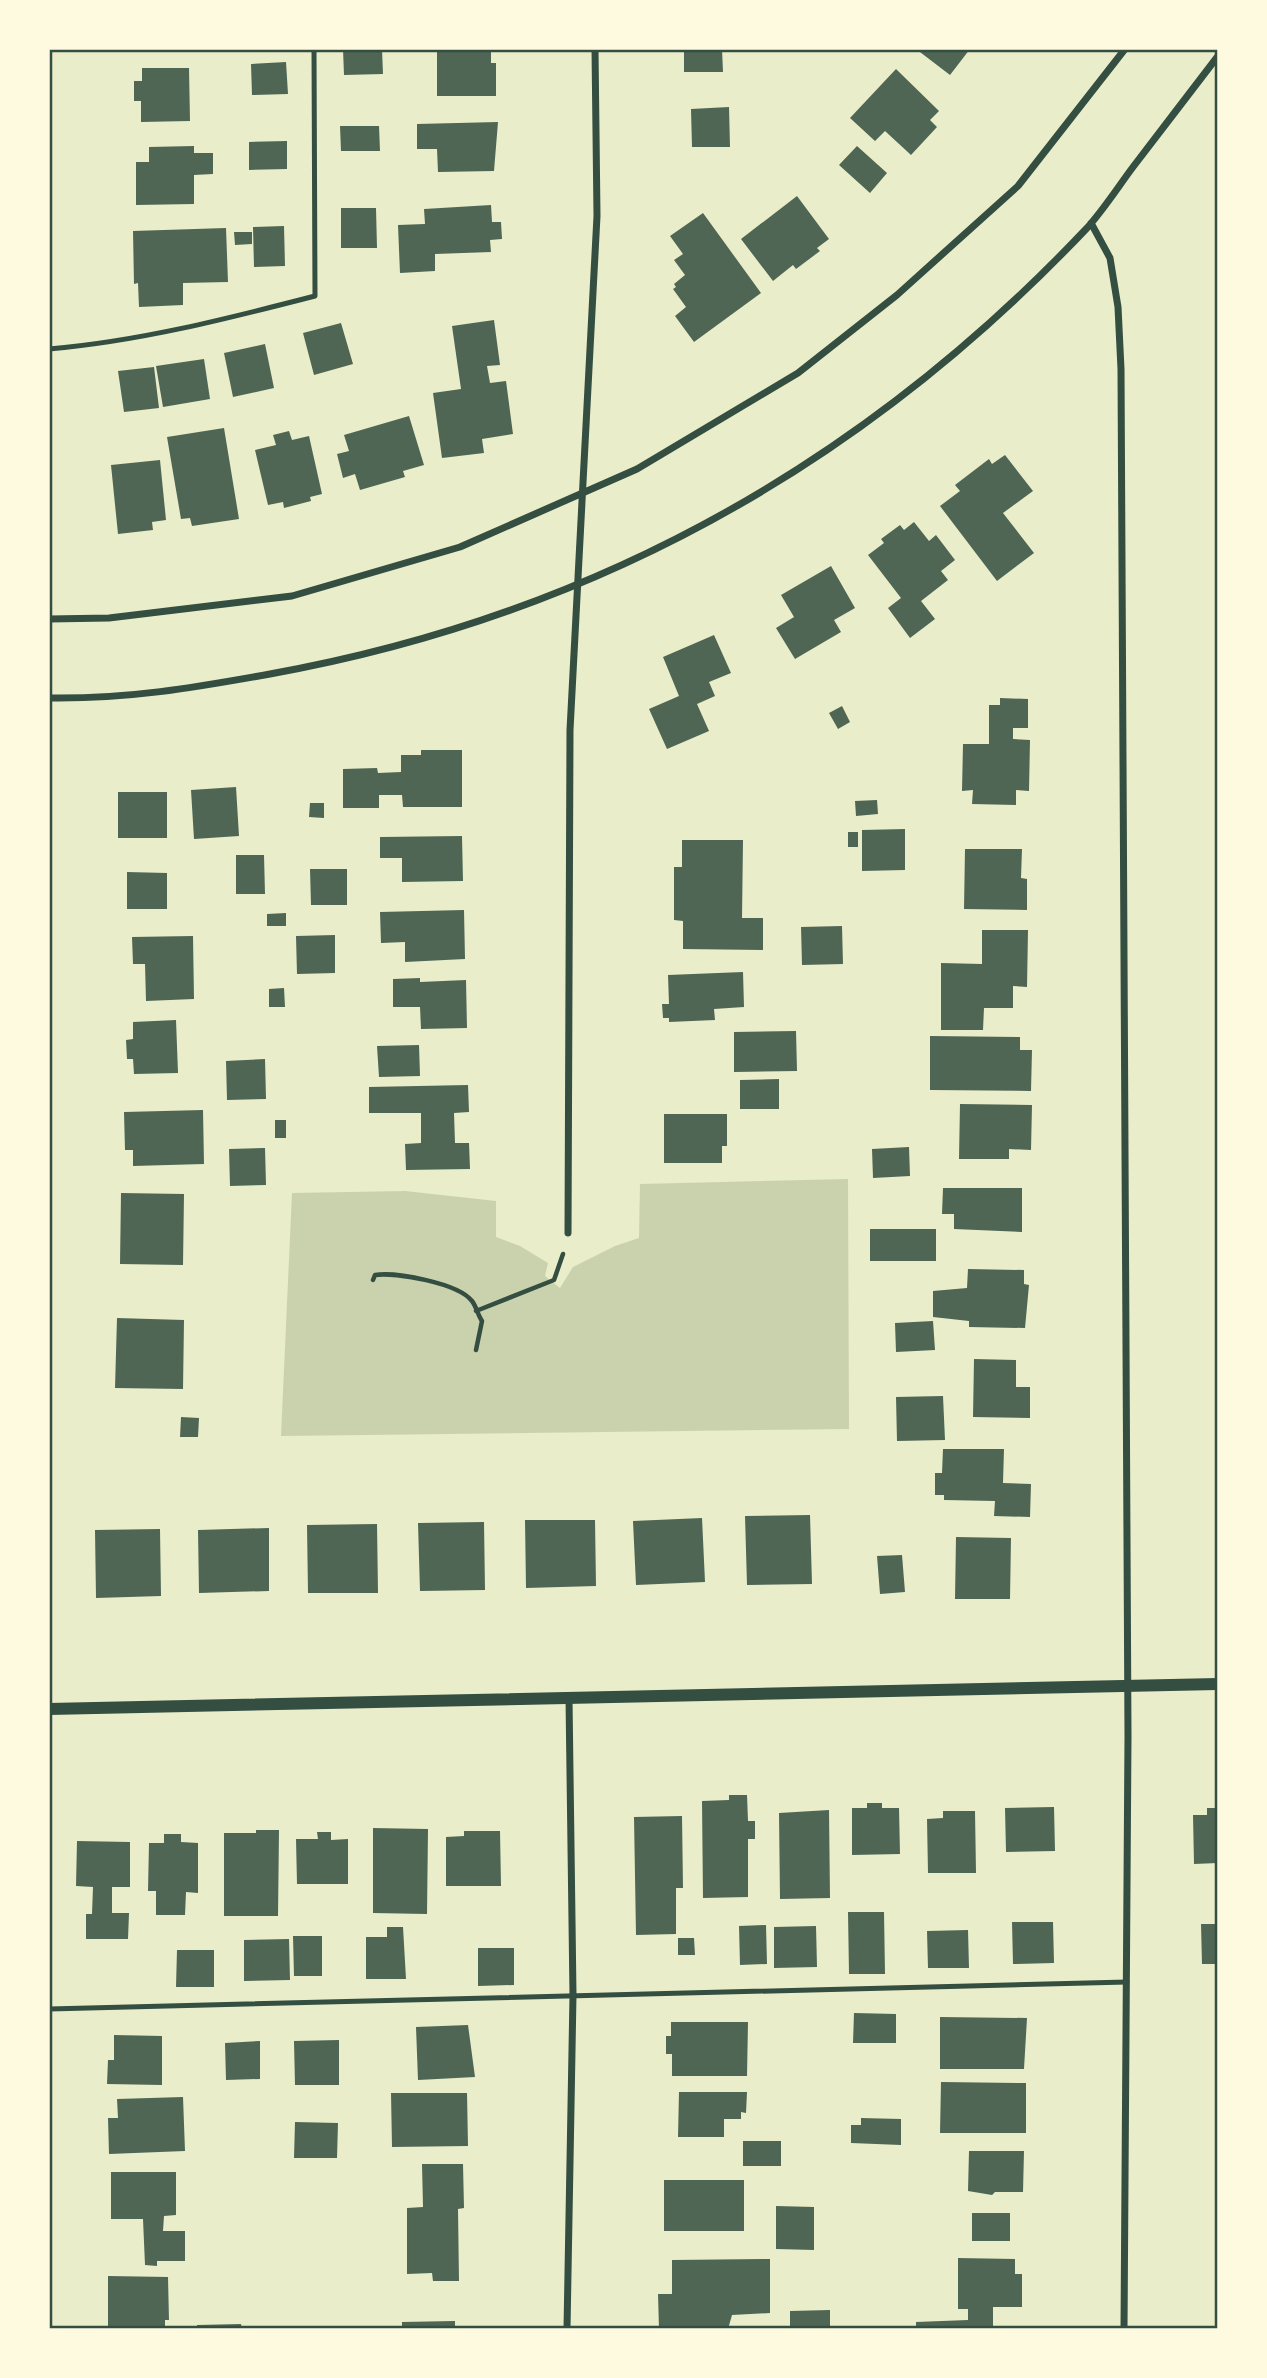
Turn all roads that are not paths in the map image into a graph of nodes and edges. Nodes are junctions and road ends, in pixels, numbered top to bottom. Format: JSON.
{"nodes":[{"id":1,"x":314,"y":49,"type":"edge"},
{"id":2,"x":595,"y":49,"type":"edge"},
{"id":3,"x":1125,"y":49,"type":"edge"},
{"id":4,"x":1218,"y":56,"type":"edge"},
{"id":5,"x":1091,"y":223,"type":"junction"},
{"id":6,"x":49,"y":349,"type":"edge"},
{"id":7,"x":584,"y":493,"type":"junction"},
{"id":8,"x":579,"y":584,"type":"junction"},
{"id":9,"x":49,"y":619,"type":"edge"},
{"id":10,"x":49,"y":698,"type":"edge"},
{"id":11,"x":568,"y":1233,"type":"dead end"},
{"id":12,"x":1218,"y":1684,"type":"edge"},
{"id":13,"x":1128,"y":1686,"type":"junction"},
{"id":14,"x":569,"y":1698,"type":"junction"},
{"id":15,"x":49,"y":1709,"type":"edge"},
{"id":16,"x":1128,"y":1982,"type":"junction"},
{"id":17,"x":573,"y":1995,"type":"junction"},
{"id":18,"x":49,"y":2009,"type":"edge"},
{"id":19,"x":567,"y":2329,"type":"edge"},
{"id":20,"x":1124,"y":2329,"type":"edge"}],
"edges":[{"from":1,"to":6,"type":"lane"},
{"from":2,"to":7,"type":"street"},
{"from":3,"to":7,"type":"street"},
{"from":4,"to":5,"type":"street"},
{"from":5,"to":8,"type":"street"},
{"from":5,"to":13,"type":"street"},
{"from":7,"to":8,"type":"street"},
{"from":7,"to":9,"type":"street"},
{"from":8,"to":10,"type":"street"},
{"from":8,"to":11,"type":"street"},
{"from":12,"to":13,"type":"street"},
{"from":13,"to":14,"type":"street"},
{"from":13,"to":16,"type":"street"},
{"from":14,"to":15,"type":"street"},
{"from":14,"to":17,"type":"street"},
{"from":16,"to":17,"type":"lane"},
{"from":16,"to":20,"type":"street"},
{"from":17,"to":18,"type":"lane"},
{"from":17,"to":19,"type":"street"}]}
